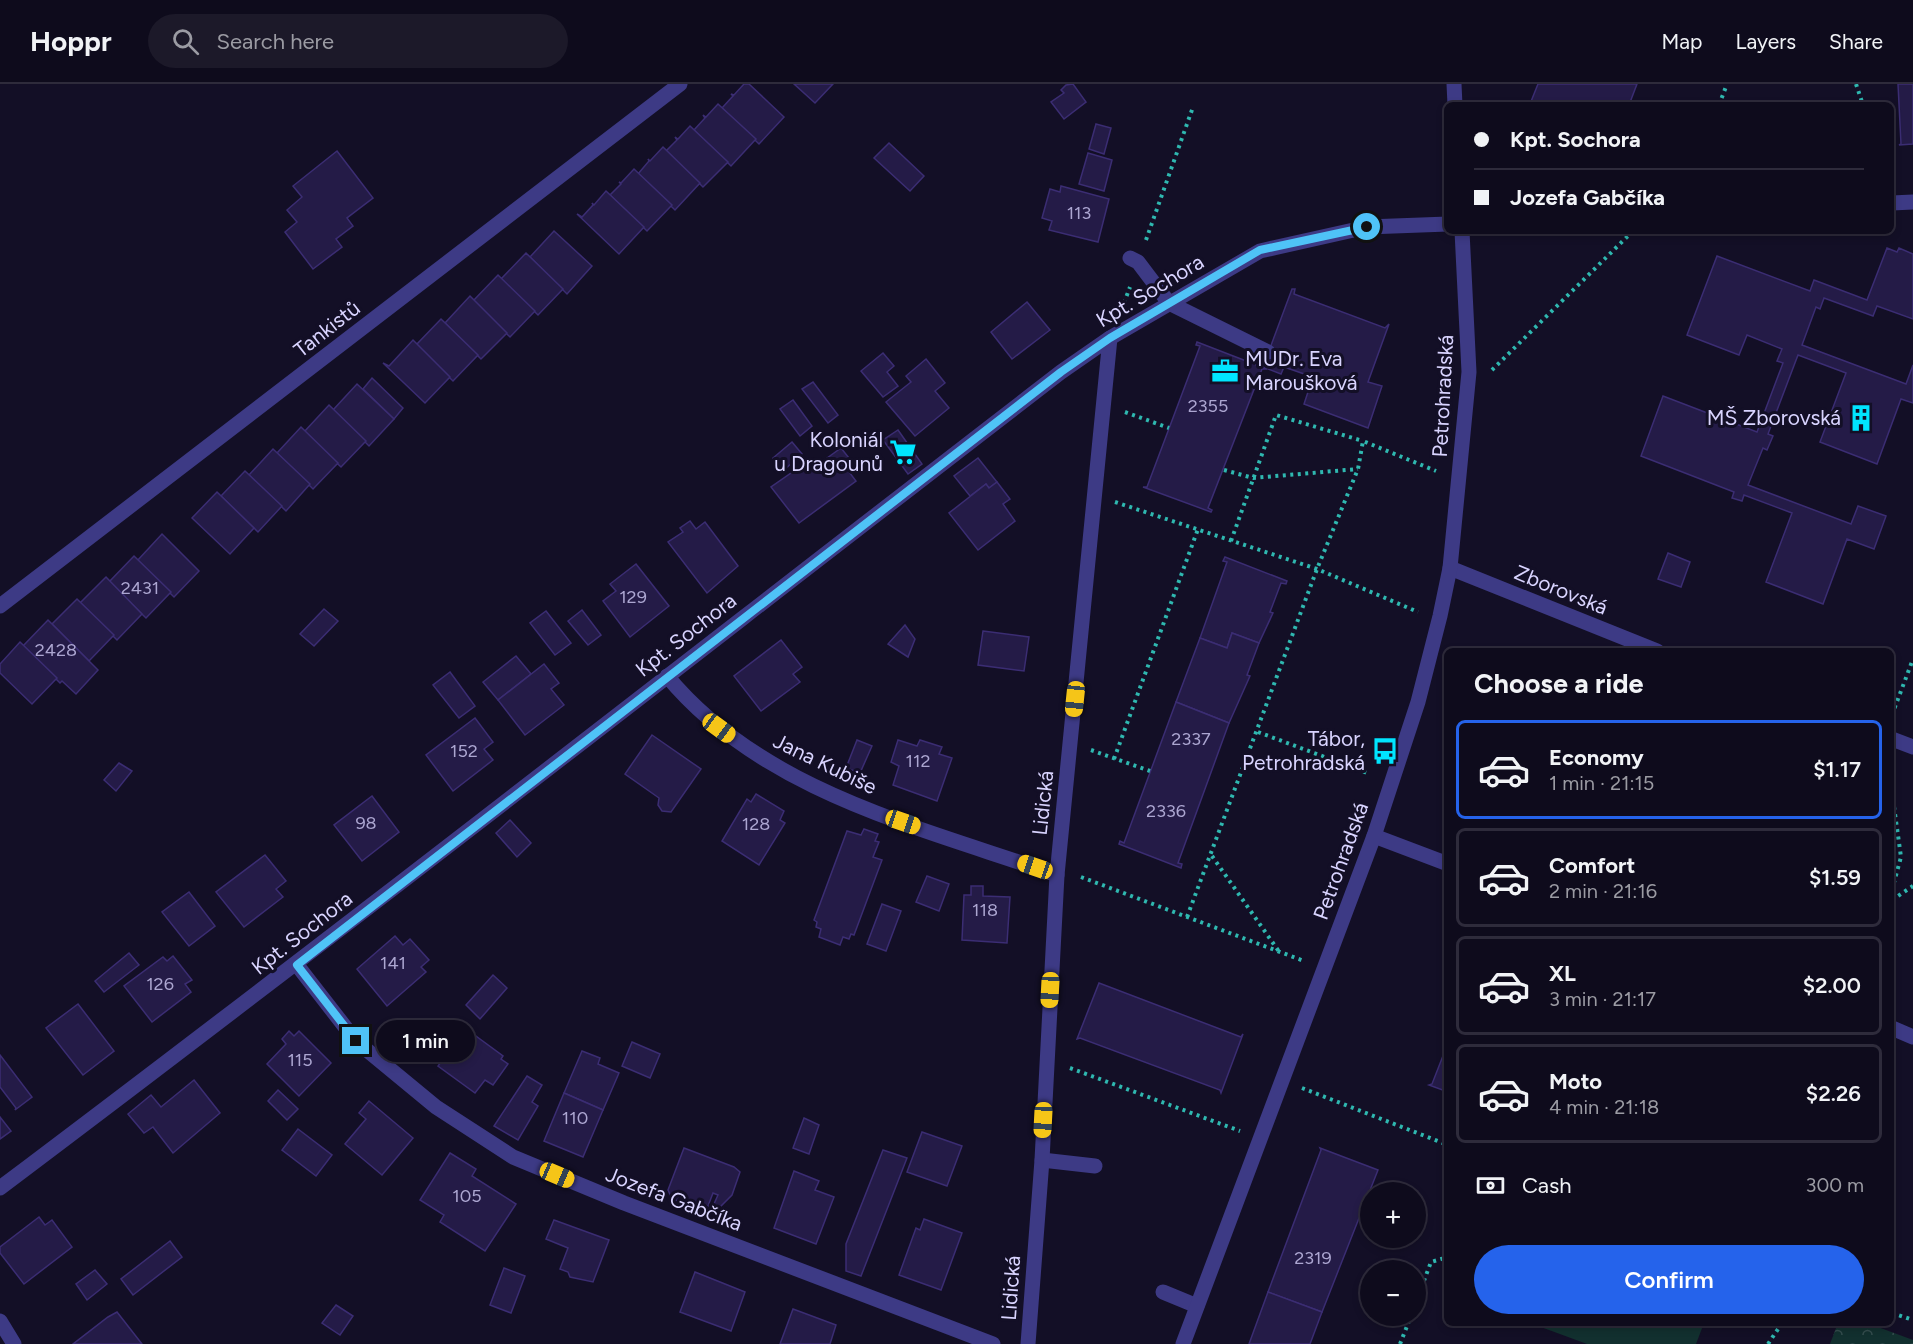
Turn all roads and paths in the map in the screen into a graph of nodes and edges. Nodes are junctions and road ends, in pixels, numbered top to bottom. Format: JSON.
{"nodes":[{"id":1,"x":680,"y":84,"type":"edge"},
{"id":2,"x":1454,"y":84,"type":"edge"},
{"id":3,"x":1727,"y":84,"type":"edge"},
{"id":4,"x":1856,"y":84,"type":"edge"},
{"id":5,"x":1455,"y":102,"type":"edge"},
{"id":6,"x":1720,"y":102,"type":"edge"},
{"id":7,"x":1862,"y":102,"type":"edge"},
{"id":8,"x":1193,"y":107,"type":"dead end"},
{"id":9,"x":1913,"y":202,"type":"edge"},
{"id":10,"x":1894,"y":203,"type":"edge"},
{"id":11,"x":1444,"y":224,"type":"edge"},
{"id":12,"x":1462,"y":234,"type":"edge"},
{"id":13,"x":1630,"y":234,"type":"edge"},
{"id":14,"x":1134,"y":260,"type":"junction"},
{"id":15,"x":1169,"y":303,"type":"junction"},
{"id":16,"x":1122,"y":309,"type":"dead end"},
{"id":17,"x":1110,"y":338,"type":"junction"},
{"id":18,"x":1268,"y":352,"type":"dead end"},
{"id":19,"x":1489,"y":372,"type":"dead end"},
{"id":20,"x":1118,"y":410,"type":"dead end"},
{"id":21,"x":1169,"y":428,"type":"dead end"},
{"id":22,"x":1363,"y":441,"type":"junction"},
{"id":23,"x":1358,"y":469,"type":"junction"},
{"id":24,"x":1224,"y":470,"type":"dead end"},
{"id":25,"x":1439,"y":473,"type":"dead end"},
{"id":26,"x":1253,"y":478,"type":"junction"},
{"id":27,"x":1109,"y":500,"type":"dead end"},
{"id":28,"x":1198,"y":529,"type":"junction"},
{"id":29,"x":1231,"y":541,"type":"junction"},
{"id":30,"x":1450,"y":568,"type":"junction"},
{"id":31,"x":1317,"y":569,"type":"junction"},
{"id":32,"x":0,"y":606,"type":"edge"},
{"id":33,"x":1420,"y":613,"type":"dead end"},
{"id":34,"x":1650,"y":648,"type":"edge"},
{"id":35,"x":1913,"y":658,"type":"edge"},
{"id":36,"x":667,"y":676,"type":"junction"},
{"id":37,"x":1894,"y":710,"type":"edge"},
{"id":38,"x":1258,"y":732,"type":"junction"},
{"id":39,"x":1894,"y":740,"type":"edge"},
{"id":40,"x":1913,"y":747,"type":"edge"},
{"id":41,"x":1088,"y":748,"type":"dead end"},
{"id":42,"x":1114,"y":759,"type":"junction"},
{"id":43,"x":1150,"y":771,"type":"dead end"},
{"id":44,"x":1376,"y":776,"type":"dead end"},
{"id":45,"x":1894,"y":806,"type":"edge"},
{"id":46,"x":1374,"y":836,"type":"junction"},
{"id":47,"x":1211,"y":855,"type":"junction"},
{"id":48,"x":1444,"y":862,"type":"edge"},
{"id":49,"x":1056,"y":874,"type":"junction"},
{"id":50,"x":1079,"y":877,"type":"dead end"},
{"id":51,"x":1894,"y":883,"type":"edge"},
{"id":52,"x":1913,"y":886,"type":"edge"},
{"id":53,"x":1894,"y":899,"type":"edge"},
{"id":54,"x":1187,"y":917,"type":"junction"},
{"id":55,"x":1281,"y":953,"type":"junction"},
{"id":56,"x":1306,"y":962,"type":"dead end"},
{"id":57,"x":297,"y":965,"type":"junction"},
{"id":58,"x":1894,"y":1029,"type":"edge"},
{"id":59,"x":1913,"y":1037,"type":"edge"},
{"id":60,"x":1061,"y":1064,"type":"dead end"},
{"id":61,"x":1302,"y":1088,"type":"dead end"},
{"id":62,"x":1244,"y":1132,"type":"dead end"},
{"id":63,"x":1444,"y":1143,"type":"edge"},
{"id":64,"x":1042,"y":1160,"type":"junction"},
{"id":65,"x":1095,"y":1166,"type":"dead end"},
{"id":66,"x":0,"y":1188,"type":"edge"},
{"id":67,"x":1444,"y":1258,"type":"edge"},
{"id":68,"x":1426,"y":1275,"type":"edge"},
{"id":69,"x":1163,"y":1292,"type":"dead end"},
{"id":70,"x":1197,"y":1306,"type":"junction"},
{"id":71,"x":1894,"y":1314,"type":"edge"},
{"id":72,"x":1913,"y":1320,"type":"edge"},
{"id":73,"x":0,"y":1321,"type":"edge"},
{"id":74,"x":1407,"y":1326,"type":"edge"},
{"id":75,"x":1780,"y":1326,"type":"edge"},
{"id":76,"x":14,"y":1344,"type":"edge"},
{"id":77,"x":993,"y":1344,"type":"edge"},
{"id":78,"x":1028,"y":1344,"type":"edge"},
{"id":79,"x":1183,"y":1344,"type":"edge"},
{"id":80,"x":1400,"y":1344,"type":"edge"},
{"id":81,"x":1768,"y":1344,"type":"edge"}],
"edges":[{"from":1,"to":32,"type":"street","name":"Tankistů"},
{"from":2,"to":5,"type":"street"},
{"from":3,"to":6,"type":"path"},
{"from":4,"to":7,"type":"path"},
{"from":8,"to":14,"type":"path"},
{"from":9,"to":10,"type":"street"},
{"from":11,"to":15,"type":"street","name":"Kpt. Sochora"},
{"from":12,"to":30,"type":"street","name":"Petrohradská"},
{"from":13,"to":19,"type":"path"},
{"from":14,"to":15,"type":"street"},
{"from":14,"to":16,"type":"path"},
{"from":15,"to":17,"type":"street","name":"Kpt. Sochora"},
{"from":15,"to":18,"type":"street"},
{"from":17,"to":36,"type":"street","name":"Kpt. Sochora"},
{"from":17,"to":49,"type":"street","name":"Lidická"},
{"from":20,"to":21,"type":"path"},
{"from":22,"to":23,"type":"path"},
{"from":22,"to":25,"type":"path"},
{"from":22,"to":26,"type":"path"},
{"from":23,"to":26,"type":"path"},
{"from":23,"to":31,"type":"path"},
{"from":24,"to":26,"type":"path"},
{"from":26,"to":29,"type":"path"},
{"from":27,"to":28,"type":"path"},
{"from":28,"to":29,"type":"path"},
{"from":28,"to":42,"type":"path"},
{"from":29,"to":31,"type":"path"},
{"from":30,"to":34,"type":"street","name":"Zborovská"},
{"from":30,"to":46,"type":"street","name":"Petrohradská"},
{"from":31,"to":33,"type":"path"},
{"from":31,"to":38,"type":"path"},
{"from":35,"to":37,"type":"path"},
{"from":36,"to":49,"type":"street","name":"Jana Kubiše"},
{"from":36,"to":57,"type":"street","name":"Kpt. Sochora"},
{"from":38,"to":44,"type":"path"},
{"from":38,"to":47,"type":"path"},
{"from":39,"to":40,"type":"street"},
{"from":41,"to":42,"type":"path"},
{"from":42,"to":43,"type":"path"},
{"from":45,"to":51,"type":"path"},
{"from":46,"to":48,"type":"street"},
{"from":46,"to":70,"type":"street","name":"Petrohradská"},
{"from":47,"to":54,"type":"path"},
{"from":47,"to":55,"type":"path"},
{"from":49,"to":64,"type":"street","name":"Lidická"},
{"from":50,"to":54,"type":"path"},
{"from":52,"to":53,"type":"path"},
{"from":54,"to":55,"type":"path"},
{"from":55,"to":56,"type":"path"},
{"from":57,"to":66,"type":"street","name":"Kpt. Sochora"},
{"from":57,"to":77,"type":"street","name":"Jozefa Gabčíka"},
{"from":58,"to":59,"type":"street"},
{"from":60,"to":62,"type":"path"},
{"from":61,"to":63,"type":"path"},
{"from":64,"to":65,"type":"street"},
{"from":64,"to":78,"type":"street","name":"Lidická"},
{"from":67,"to":68,"type":"path"},
{"from":69,"to":70,"type":"street"},
{"from":70,"to":79,"type":"street","name":"Petrohradská"},
{"from":71,"to":72,"type":"path"},
{"from":73,"to":76,"type":"street"},
{"from":74,"to":80,"type":"path"},
{"from":75,"to":81,"type":"path"}]}
